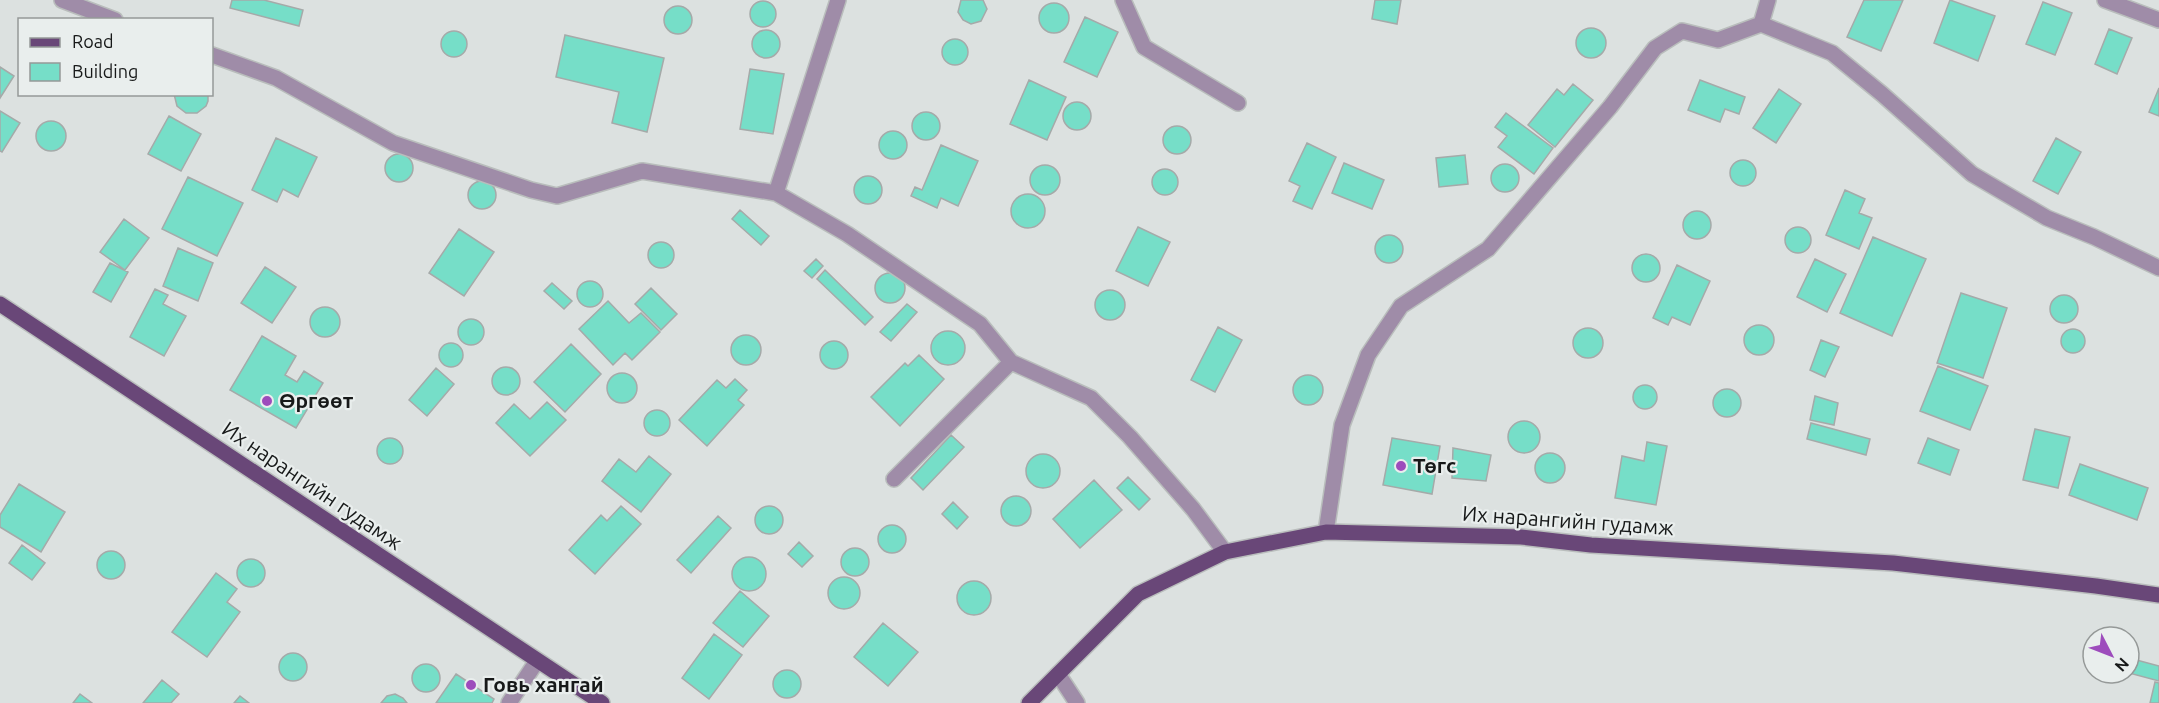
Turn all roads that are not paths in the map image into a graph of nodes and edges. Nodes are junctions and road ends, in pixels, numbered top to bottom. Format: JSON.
{"nodes":[{"id":1,"x":62,"y":0,"type":"edge"},
{"id":2,"x":838,"y":0,"type":"edge"},
{"id":3,"x":1123,"y":0,"type":"edge"},
{"id":4,"x":1768,"y":0,"type":"edge"},
{"id":5,"x":2105,"y":0,"type":"edge"},
{"id":6,"x":111,"y":18,"type":"edge"},
{"id":7,"x":2159,"y":20,"type":"edge"},
{"id":8,"x":1761,"y":24,"type":"junction"},
{"id":9,"x":213,"y":55,"type":"edge"},
{"id":10,"x":1238,"y":103,"type":"dead end"},
{"id":11,"x":776,"y":193,"type":"junction"},
{"id":12,"x":2159,"y":268,"type":"edge"},
{"id":13,"x":0,"y":304,"type":"edge"},
{"id":14,"x":1011,"y":362,"type":"junction"},
{"id":15,"x":894,"y":478,"type":"dead end"},
{"id":16,"x":1326,"y":532,"type":"junction"},
{"id":17,"x":1225,"y":552,"type":"junction"},
{"id":18,"x":2159,"y":596,"type":"edge"},
{"id":19,"x":537,"y":661,"type":"junction"},
{"id":20,"x":1058,"y":674,"type":"junction"},
{"id":21,"x":510,"y":703,"type":"edge"},
{"id":22,"x":602,"y":703,"type":"edge"},
{"id":23,"x":1029,"y":703,"type":"edge"},
{"id":24,"x":1077,"y":703,"type":"edge"}],
"edges":[{"from":1,"to":6,"type":"street"},
{"from":2,"to":11,"type":"street"},
{"from":3,"to":10,"type":"street"},
{"from":4,"to":8,"type":"street"},
{"from":5,"to":7,"type":"street"},
{"from":8,"to":12,"type":"street"},
{"from":8,"to":16,"type":"street"},
{"from":9,"to":11,"type":"street"},
{"from":11,"to":14,"type":"street"},
{"from":13,"to":19,"type":"main road","name":"Их нарангийн гудамж"},
{"from":14,"to":15,"type":"street"},
{"from":14,"to":17,"type":"street"},
{"from":16,"to":17,"type":"main road","name":"Их нарангийн гудамж"},
{"from":16,"to":18,"type":"main road","name":"Их нарангийн гудамж"},
{"from":17,"to":20,"type":"main road","name":"Их нарангийн гудамж"},
{"from":19,"to":21,"type":"street"},
{"from":19,"to":22,"type":"main road","name":"Их нарангийн гудамж"},
{"from":20,"to":23,"type":"main road","name":"Их нарангийн гудамж"},
{"from":20,"to":24,"type":"street"}]}
